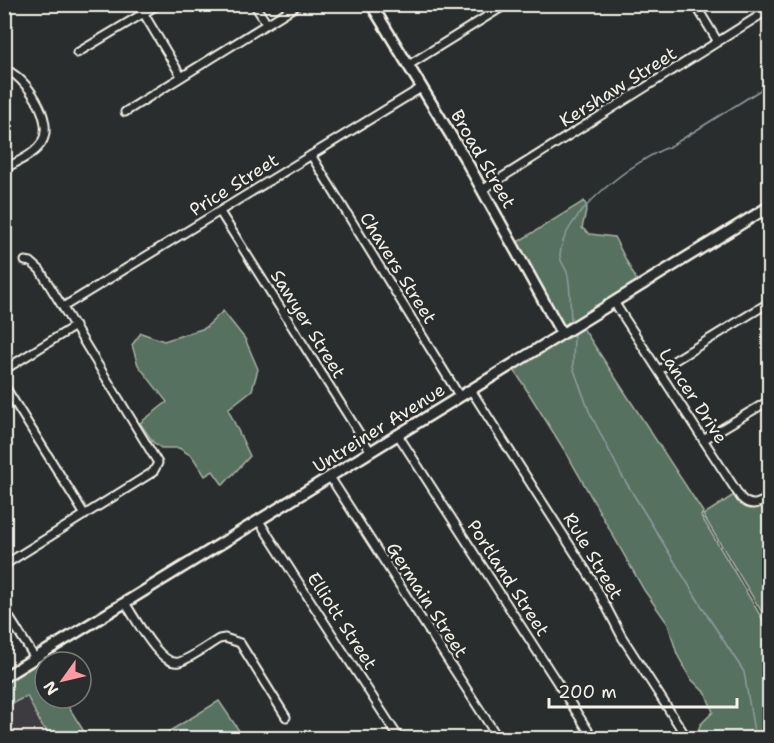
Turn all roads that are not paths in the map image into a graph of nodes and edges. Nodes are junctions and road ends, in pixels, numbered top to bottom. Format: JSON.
{"nodes":[{"id":1,"x":138,"y":4,"type":"edge"},
{"id":2,"x":159,"y":4,"type":"edge"},
{"id":3,"x":254,"y":4,"type":"edge"},
{"id":4,"x":299,"y":4,"type":"edge"},
{"id":5,"x":371,"y":4,"type":"edge"},
{"id":6,"x":507,"y":4,"type":"edge"},
{"id":7,"x":695,"y":4,"type":"edge"},
{"id":8,"x":770,"y":9,"type":"edge"},
{"id":9,"x":143,"y":14,"type":"junction"},
{"id":10,"x":267,"y":24,"type":"junction"},
{"id":11,"x":718,"y":42,"type":"junction"},
{"id":12,"x":77,"y":53,"type":"dead end"},
{"id":13,"x":407,"y":66,"type":"junction"},
{"id":14,"x":4,"y":69,"type":"edge"},
{"id":15,"x":181,"y":76,"type":"junction"},
{"id":16,"x":421,"y":88,"type":"junction"},
{"id":17,"x":125,"y":112,"type":"dead end"},
{"id":18,"x":310,"y":155,"type":"junction"},
{"id":19,"x":4,"y":170,"type":"edge"},
{"id":20,"x":482,"y":190,"type":"junction"},
{"id":21,"x":770,"y":206,"type":"edge"},
{"id":22,"x":220,"y":212,"type":"junction"},
{"id":23,"x":25,"y":261,"type":"dead end"},
{"id":24,"x":614,"y":302,"type":"junction"},
{"id":25,"x":770,"y":302,"type":"edge"},
{"id":26,"x":63,"y":307,"type":"junction"},
{"id":27,"x":75,"y":326,"type":"junction"},
{"id":28,"x":562,"y":334,"type":"junction"},
{"id":29,"x":4,"y":370,"type":"edge"},
{"id":30,"x":659,"y":370,"type":"junction"},
{"id":31,"x":4,"y":385,"type":"edge"},
{"id":32,"x":471,"y":390,"type":"junction"},
{"id":33,"x":460,"y":397,"type":"junction"},
{"id":34,"x":770,"y":400,"type":"edge"},
{"id":35,"x":398,"y":435,"type":"junction"},
{"id":36,"x":703,"y":440,"type":"junction"},
{"id":37,"x":370,"y":452,"type":"junction"},
{"id":38,"x":330,"y":477,"type":"junction"},
{"id":39,"x":770,"y":497,"type":"edge"},
{"id":40,"x":85,"y":515,"type":"junction"},
{"id":41,"x":259,"y":521,"type":"junction"},
{"id":42,"x":4,"y":565,"type":"edge"},
{"id":43,"x":125,"y":603,"type":"junction"},
{"id":44,"x":4,"y":609,"type":"edge"},
{"id":45,"x":48,"y":650,"type":"edge"},
{"id":46,"x":33,"y":655,"type":"edge"},
{"id":47,"x":33,"y":659,"type":"edge"},
{"id":48,"x":4,"y":677,"type":"edge"},
{"id":49,"x":286,"y":717,"type":"dead end"},
{"id":50,"x":399,"y":738,"type":"edge"},
{"id":51,"x":498,"y":738,"type":"edge"},
{"id":52,"x":593,"y":738,"type":"edge"},
{"id":53,"x":687,"y":738,"type":"edge"}],
"edges":[{"from":1,"to":9,"type":"street"},
{"from":2,"to":9,"type":"street"},
{"from":3,"to":10,"type":"street"},
{"from":4,"to":10,"type":"street"},
{"from":5,"to":13,"type":"street","name":"Broad Street"},
{"from":6,"to":13,"type":"street"},
{"from":7,"to":11,"type":"street"},
{"from":8,"to":11,"type":"street","name":"Kershaw Street"},
{"from":9,"to":12,"type":"street"},
{"from":9,"to":15,"type":"street"},
{"from":10,"to":15,"type":"street"},
{"from":11,"to":20,"type":"street","name":"Kershaw Street"},
{"from":13,"to":16,"type":"street","name":"Broad Street"},
{"from":14,"to":19,"type":"street"},
{"from":15,"to":17,"type":"street"},
{"from":16,"to":18,"type":"street","name":"Price Street"},
{"from":16,"to":20,"type":"street","name":"Broad Street"},
{"from":18,"to":22,"type":"street","name":"Price Street"},
{"from":18,"to":33,"type":"street","name":"Chavers Street"},
{"from":20,"to":28,"type":"street","name":"Broad Street"},
{"from":21,"to":24,"type":"street","name":"Untreiner Avenue"},
{"from":22,"to":26,"type":"street","name":"Price Street"},
{"from":22,"to":37,"type":"street","name":"Sawyer Street"},
{"from":23,"to":26,"type":"street"},
{"from":24,"to":28,"type":"street","name":"Untreiner Avenue"},
{"from":24,"to":30,"type":"street","name":"Lancer Drive"},
{"from":25,"to":30,"type":"street"},
{"from":26,"to":27,"type":"street"},
{"from":27,"to":29,"type":"street"},
{"from":27,"to":40,"type":"street"},
{"from":28,"to":32,"type":"street","name":"Untreiner Avenue"},
{"from":30,"to":36,"type":"street","name":"Lancer Drive"},
{"from":31,"to":40,"type":"street"},
{"from":32,"to":33,"type":"street","name":"Untreiner Avenue"},
{"from":32,"to":53,"type":"street","name":"Rule Street"},
{"from":33,"to":35,"type":"street","name":"Untreiner Avenue"},
{"from":34,"to":36,"type":"street"},
{"from":35,"to":37,"type":"street","name":"Untreiner Avenue"},
{"from":35,"to":52,"type":"street","name":"Portland Street"},
{"from":36,"to":39,"type":"street","name":"Lancer Drive"},
{"from":37,"to":38,"type":"street","name":"Untreiner Avenue"},
{"from":38,"to":41,"type":"street","name":"Untreiner Avenue"},
{"from":38,"to":51,"type":"street","name":"Germain Street"},
{"from":40,"to":42,"type":"street"},
{"from":41,"to":43,"type":"street","name":"Untreiner Avenue"},
{"from":41,"to":50,"type":"street","name":"Elliott Street"},
{"from":43,"to":45,"type":"street","name":"Untreiner Avenue"},
{"from":43,"to":49,"type":"street"},
{"from":44,"to":46,"type":"street"},
{"from":47,"to":48,"type":"street","name":"Untreiner Avenue"}]}
